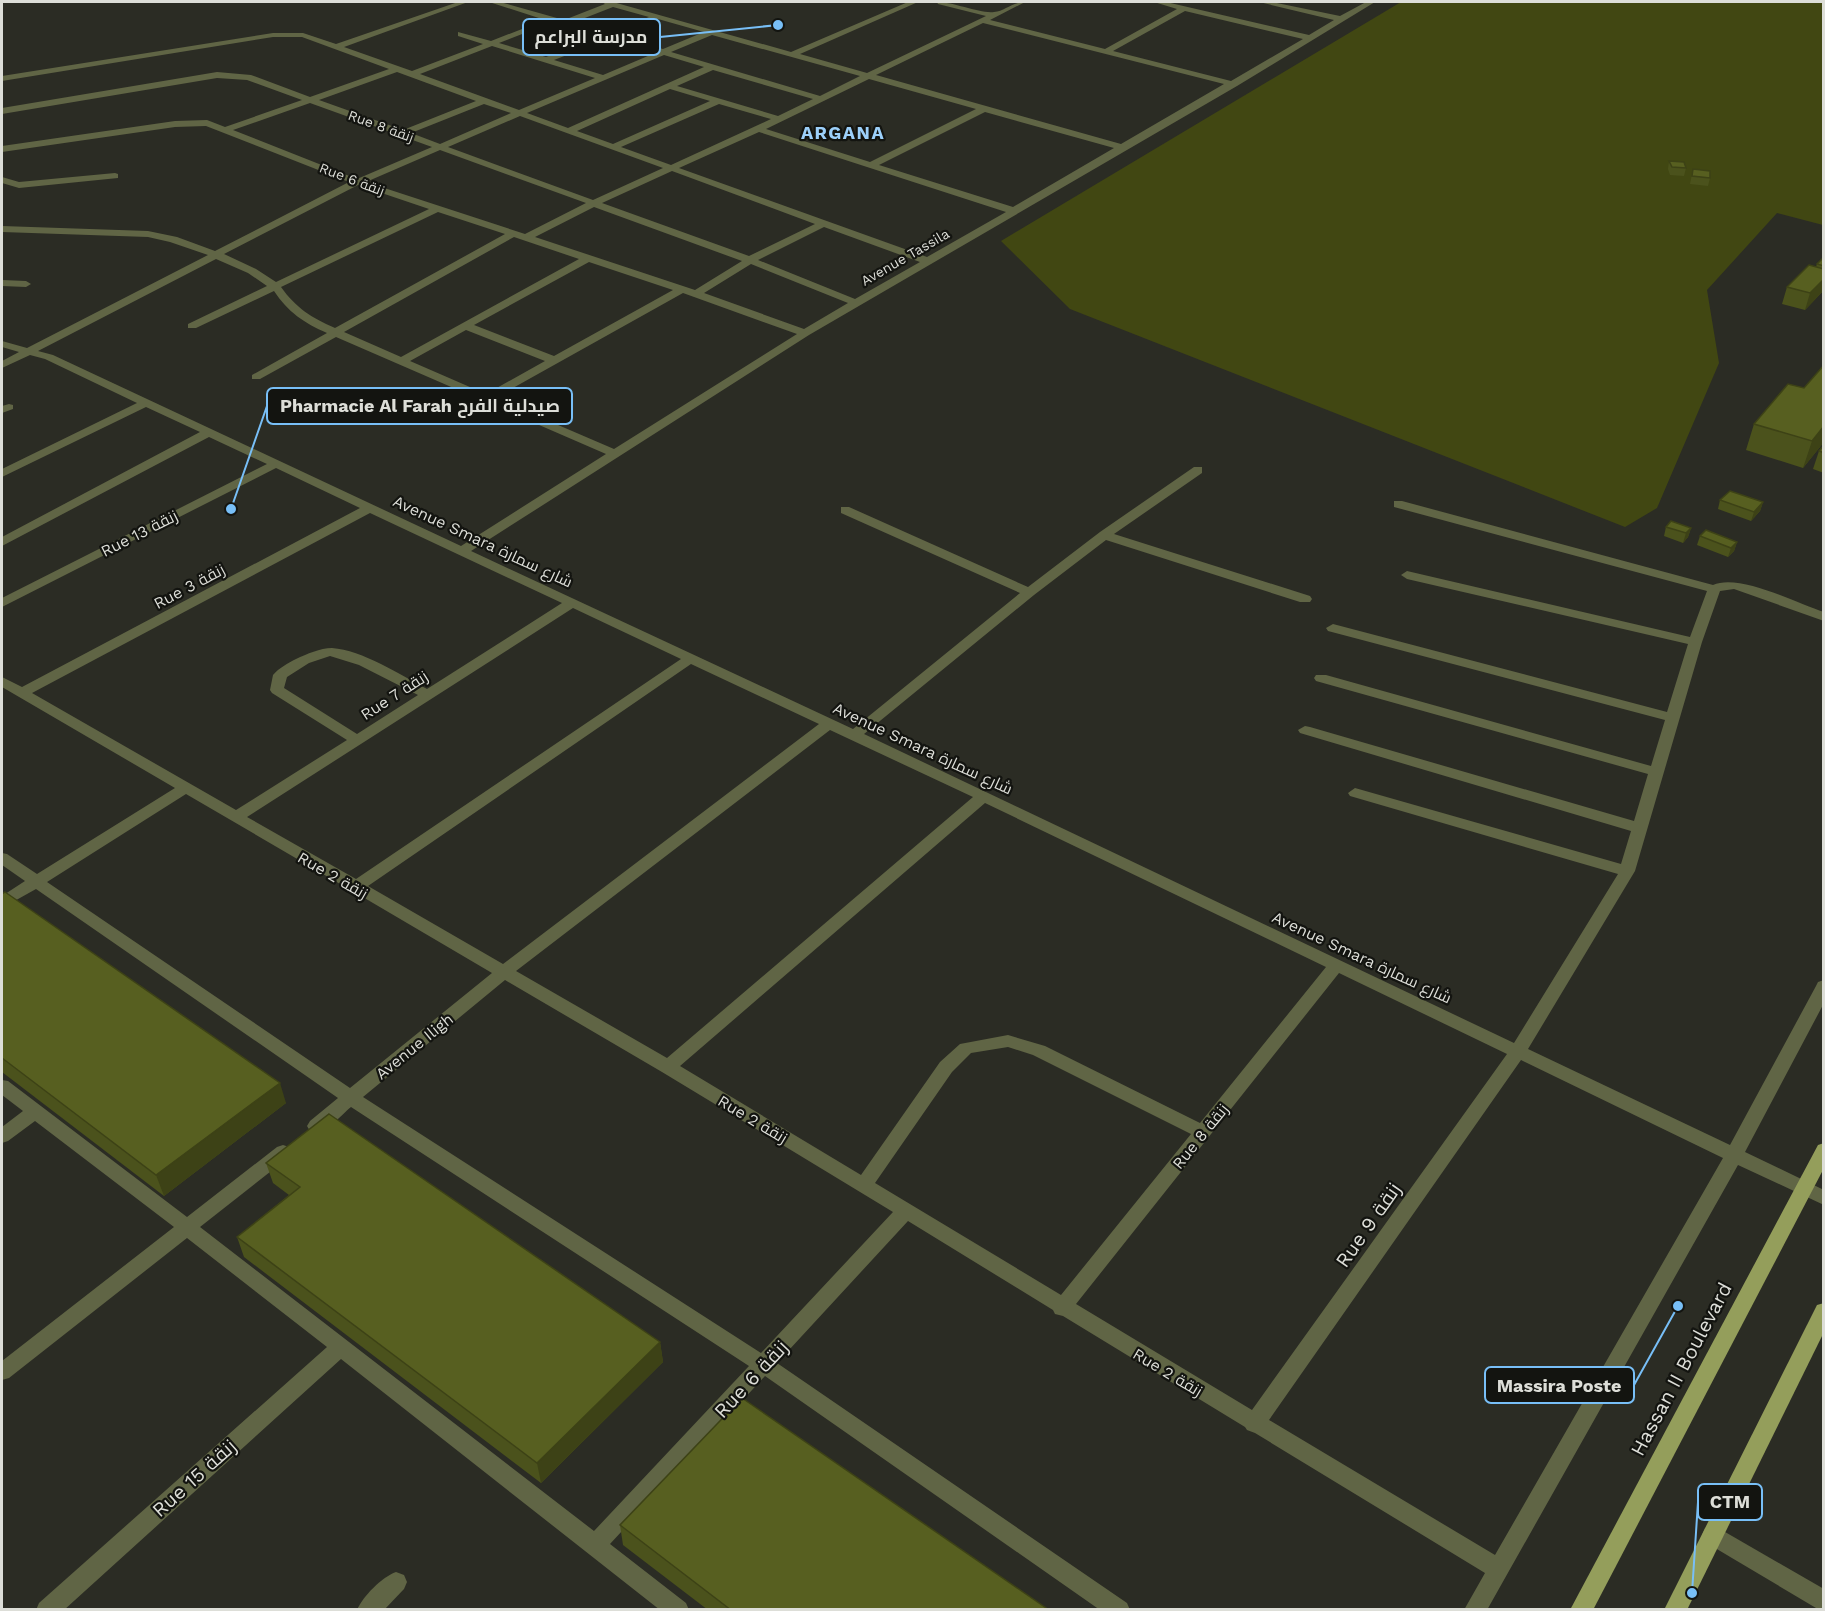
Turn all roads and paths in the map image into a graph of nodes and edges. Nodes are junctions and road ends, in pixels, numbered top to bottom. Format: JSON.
{"nodes":[{"id":1,"x":464,"y":2,"type":"edge"},
{"id":2,"x":493,"y":2,"type":"edge"},
{"id":3,"x":914,"y":2,"type":"edge"},
{"id":4,"x":941,"y":2,"type":"edge"},
{"id":5,"x":1021,"y":2,"type":"edge"},
{"id":6,"x":1158,"y":2,"type":"edge"},
{"id":7,"x":1263,"y":2,"type":"edge"},
{"id":8,"x":1371,"y":2,"type":"edge"},
{"id":9,"x":609,"y":3,"type":"edge"},
{"id":10,"x":1184,"y":8,"type":"junction"},
{"id":11,"x":994,"y":15,"type":"junction"},
{"id":12,"x":657,"y":17,"type":"junction"},
{"id":13,"x":554,"y":19,"type":"junction"},
{"id":14,"x":1341,"y":19,"type":"junction"},
{"id":15,"x":983,"y":21,"type":"junction"},
{"id":16,"x":564,"y":23,"type":"junction"},
{"id":17,"x":711,"y":32,"type":"junction"},
{"id":18,"x":461,"y":34,"type":"dead end"},
{"id":19,"x":607,"y":36,"type":"junction"},
{"id":20,"x":1311,"y":38,"type":"junction"},
{"id":21,"x":493,"y":44,"type":"junction"},
{"id":22,"x":338,"y":46,"type":"junction"},
{"id":23,"x":662,"y":52,"type":"junction"},
{"id":24,"x":1106,"y":52,"type":"junction"},
{"id":25,"x":791,"y":55,"type":"junction"},
{"id":26,"x":547,"y":60,"type":"junction"},
{"id":27,"x":712,"y":67,"type":"junction"},
{"id":28,"x":398,"y":69,"type":"junction"},
{"id":29,"x":413,"y":74,"type":"junction"},
{"id":30,"x":868,"y":76,"type":"junction"},
{"id":31,"x":2,"y":78,"type":"edge"},
{"id":32,"x":604,"y":78,"type":"junction"},
{"id":33,"x":1234,"y":84,"type":"junction"},
{"id":34,"x":668,"y":86,"type":"junction"},
{"id":35,"x":821,"y":99,"type":"junction"},
{"id":36,"x":309,"y":100,"type":"junction"},
{"id":37,"x":485,"y":100,"type":"junction"},
{"id":38,"x":717,"y":101,"type":"junction"},
{"id":39,"x":983,"y":109,"type":"junction"},
{"id":40,"x":2,"y":111,"type":"edge"},
{"id":41,"x":520,"y":113,"type":"junction"},
{"id":42,"x":779,"y":120,"type":"junction"},
{"id":43,"x":227,"y":129,"type":"junction"},
{"id":44,"x":758,"y":129,"type":"junction"},
{"id":45,"x":569,"y":131,"type":"junction"},
{"id":46,"x":402,"y":134,"type":"junction"},
{"id":47,"x":613,"y":147,"type":"junction"},
{"id":48,"x":438,"y":148,"type":"junction"},
{"id":49,"x":1124,"y":148,"type":"junction"},
{"id":50,"x":2,"y":150,"type":"edge"},
{"id":51,"x":872,"y":165,"type":"junction"},
{"id":52,"x":672,"y":168,"type":"junction"},
{"id":53,"x":115,"y":176,"type":"dead end"},
{"id":54,"x":2,"y":180,"type":"edge"},
{"id":55,"x":357,"y":182,"type":"junction"},
{"id":56,"x":594,"y":203,"type":"junction"},
{"id":57,"x":437,"y":209,"type":"junction"},
{"id":58,"x":1014,"y":211,"type":"junction"},
{"id":59,"x":824,"y":223,"type":"junction"},
{"id":60,"x":2,"y":229,"type":"edge"},
{"id":61,"x":512,"y":234,"type":"junction"},
{"id":62,"x":526,"y":238,"type":"junction"},
{"id":63,"x":217,"y":255,"type":"junction"},
{"id":64,"x":588,"y":258,"type":"junction"},
{"id":65,"x":750,"y":260,"type":"junction"},
{"id":66,"x":928,"y":261,"type":"junction"},
{"id":67,"x":2,"y":283,"type":"edge"},
{"id":68,"x":26,"y":284,"type":"dead end"},
{"id":69,"x":276,"y":286,"type":"junction"},
{"id":70,"x":682,"y":289,"type":"junction"},
{"id":71,"x":696,"y":294,"type":"junction"},
{"id":72,"x":855,"y":303,"type":"junction"},
{"id":73,"x":192,"y":326,"type":"dead end"},
{"id":74,"x":466,"y":326,"type":"junction"},
{"id":75,"x":336,"y":332,"type":"junction"},
{"id":76,"x":805,"y":333,"type":"junction"},
{"id":77,"x":2,"y":344,"type":"edge"},
{"id":78,"x":32,"y":350,"type":"junction"},
{"id":79,"x":404,"y":360,"type":"junction"},
{"id":80,"x":554,"y":360,"type":"junction"},
{"id":81,"x":2,"y":365,"type":"edge"},
{"id":82,"x":256,"y":377,"type":"dead end"},
{"id":83,"x":488,"y":398,"type":"junction"},
{"id":84,"x":145,"y":403,"type":"junction"},
{"id":85,"x":209,"y":432,"type":"junction"},
{"id":86,"x":615,"y":454,"type":"junction"},
{"id":87,"x":276,"y":464,"type":"junction"},
{"id":88,"x":1198,"y":470,"type":"dead end"},
{"id":89,"x":2,"y":473,"type":"edge"},
{"id":90,"x":1398,"y":504,"type":"dead end"},
{"id":91,"x":370,"y":508,"type":"junction"},
{"id":92,"x":845,"y":510,"type":"dead end"},
{"id":93,"x":1104,"y":535,"type":"junction"},
{"id":94,"x":2,"y":542,"type":"edge"},
{"id":95,"x":462,"y":551,"type":"junction"},
{"id":96,"x":1407,"y":575,"type":"dead end"},
{"id":97,"x":1714,"y":589,"type":"junction"},
{"id":98,"x":1029,"y":592,"type":"junction"},
{"id":99,"x":1305,"y":599,"type":"dead end"},
{"id":100,"x":3,"y":601,"type":"edge"},
{"id":101,"x":572,"y":603,"type":"junction"},
{"id":102,"x":1824,"y":617,"type":"edge"},
{"id":103,"x":1333,"y":628,"type":"dead end"},
{"id":104,"x":1695,"y":642,"type":"junction"},
{"id":105,"x":690,"y":659,"type":"junction"},
{"id":106,"x":1321,"y":678,"type":"dead end"},
{"id":107,"x":2,"y":681,"type":"edge"},
{"id":108,"x":23,"y":692,"type":"junction"},
{"id":109,"x":428,"y":695,"type":"junction"},
{"id":110,"x":1673,"y":718,"type":"junction"},
{"id":111,"x":828,"y":724,"type":"junction"},
{"id":112,"x":1305,"y":730,"type":"dead end"},
{"id":113,"x":853,"y":736,"type":"junction"},
{"id":114,"x":357,"y":740,"type":"junction"},
{"id":115,"x":1657,"y":772,"type":"junction"},
{"id":116,"x":186,"y":788,"type":"junction"},
{"id":117,"x":1355,"y":793,"type":"dead end"},
{"id":118,"x":982,"y":796,"type":"junction"},
{"id":119,"x":236,"y":817,"type":"junction"},
{"id":120,"x":1640,"y":828,"type":"junction"},
{"id":121,"x":2,"y":858,"type":"edge"},
{"id":122,"x":1627,"y":871,"type":"junction"},
{"id":123,"x":37,"y":881,"type":"junction"},
{"id":124,"x":355,"y":888,"type":"junction"},
{"id":125,"x":2,"y":903,"type":"edge"},
{"id":126,"x":1337,"y":965,"type":"junction"},
{"id":127,"x":505,"y":971,"type":"junction"},
{"id":128,"x":1824,"y":986,"type":"edge"},
{"id":129,"x":1518,"y":1051,"type":"junction"},
{"id":130,"x":668,"y":1067,"type":"junction"},
{"id":131,"x":2,"y":1086,"type":"edge"},
{"id":132,"x":351,"y":1098,"type":"junction"},
{"id":133,"x":35,"y":1112,"type":"junction"},
{"id":134,"x":1203,"y":1132,"type":"junction"},
{"id":135,"x":2,"y":1136,"type":"edge"},
{"id":136,"x":1823,"y":1152,"type":"edge"},
{"id":137,"x":1734,"y":1155,"type":"junction"},
{"id":138,"x":863,"y":1186,"type":"junction"},
{"id":139,"x":1804,"y":1189,"type":"junction"},
{"id":140,"x":1824,"y":1198,"type":"edge"},
{"id":141,"x":905,"y":1212,"type":"junction"},
{"id":142,"x":188,"y":1227,"type":"junction"},
{"id":143,"x":1062,"y":1308,"type":"junction"},
{"id":144,"x":1824,"y":1311,"type":"edge"},
{"id":145,"x":341,"y":1347,"type":"junction"},
{"id":146,"x":764,"y":1365,"type":"junction"},
{"id":147,"x":2,"y":1372,"type":"edge"},
{"id":148,"x":1254,"y":1424,"type":"junction"},
{"id":149,"x":1713,"y":1534,"type":"junction"},
{"id":150,"x":595,"y":1545,"type":"junction"},
{"id":151,"x":1498,"y":1569,"type":"junction"},
{"id":152,"x":396,"y":1582,"type":"dead end"},
{"id":153,"x":1824,"y":1601,"type":"edge"},
{"id":154,"x":47,"y":1610,"type":"edge"},
{"id":155,"x":368,"y":1610,"type":"edge"},
{"id":156,"x":678,"y":1610,"type":"edge"},
{"id":157,"x":1119,"y":1610,"type":"edge"},
{"id":158,"x":1475,"y":1610,"type":"edge"},
{"id":159,"x":1581,"y":1610,"type":"edge"},
{"id":160,"x":1675,"y":1610,"type":"edge"}],
"edges":[{"from":1,"to":22,"type":"street"},
{"from":2,"to":13,"type":"street"},
{"from":3,"to":25,"type":"street"},
{"from":4,"to":11,"type":"street"},
{"from":5,"to":11,"type":"street"},
{"from":6,"to":10,"type":"street"},
{"from":7,"to":14,"type":"street"},
{"from":8,"to":14,"type":"street","name":"Avenue Tassila"},
{"from":9,"to":12,"type":"street"},
{"from":9,"to":16,"type":"street"},
{"from":10,"to":20,"type":"street"},
{"from":10,"to":24,"type":"street"},
{"from":11,"to":15,"type":"street"},
{"from":12,"to":17,"type":"street"},
{"from":12,"to":19,"type":"street"},
{"from":13,"to":16,"type":"street"},
{"from":13,"to":21,"type":"street"},
{"from":14,"to":20,"type":"street","name":"Avenue Tassila"},
{"from":15,"to":24,"type":"street"},
{"from":15,"to":30,"type":"street"},
{"from":16,"to":19,"type":"street"},
{"from":17,"to":23,"type":"street"},
{"from":17,"to":25,"type":"street"},
{"from":18,"to":21,"type":"street"},
{"from":19,"to":23,"type":"street"},
{"from":19,"to":26,"type":"street"},
{"from":20,"to":33,"type":"street","name":"Avenue Tassila"},
{"from":21,"to":26,"type":"street"},
{"from":21,"to":29,"type":"street"},
{"from":22,"to":28,"type":"street"},
{"from":22,"to":31,"type":"street"},
{"from":23,"to":27,"type":"street"},
{"from":23,"to":32,"type":"street"},
{"from":24,"to":33,"type":"street"},
{"from":25,"to":30,"type":"street"},
{"from":26,"to":32,"type":"street"},
{"from":27,"to":34,"type":"street"},
{"from":27,"to":35,"type":"street"},
{"from":28,"to":29,"type":"street"},
{"from":28,"to":36,"type":"street"},
{"from":29,"to":37,"type":"street"},
{"from":30,"to":35,"type":"street"},
{"from":30,"to":39,"type":"street"},
{"from":32,"to":41,"type":"street"},
{"from":33,"to":49,"type":"street","name":"Avenue Tassila"},
{"from":34,"to":38,"type":"street"},
{"from":34,"to":45,"type":"street"},
{"from":35,"to":42,"type":"street"},
{"from":36,"to":40,"type":"street","name":"Rue 8 زنقة"},
{"from":36,"to":43,"type":"street"},
{"from":36,"to":46,"type":"street","name":"Rue 8 زنقة"},
{"from":37,"to":41,"type":"street"},
{"from":37,"to":46,"type":"street"},
{"from":38,"to":42,"type":"street"},
{"from":38,"to":47,"type":"street"},
{"from":39,"to":49,"type":"street"},
{"from":39,"to":51,"type":"street"},
{"from":41,"to":45,"type":"street"},
{"from":41,"to":48,"type":"street"},
{"from":42,"to":44,"type":"street"},
{"from":43,"to":50,"type":"street","name":"Rue 6 زنقة"},
{"from":43,"to":55,"type":"street","name":"Rue 6 زنقة"},
{"from":44,"to":51,"type":"street"},
{"from":44,"to":52,"type":"street"},
{"from":45,"to":47,"type":"street"},
{"from":46,"to":48,"type":"street","name":"Rue 8 زنقة"},
{"from":47,"to":52,"type":"street"},
{"from":48,"to":55,"type":"street"},
{"from":48,"to":56,"type":"street","name":"Rue 8 زنقة"},
{"from":49,"to":58,"type":"street","name":"Avenue Tassila"},
{"from":51,"to":58,"type":"street"},
{"from":52,"to":56,"type":"street"},
{"from":52,"to":59,"type":"street"},
{"from":53,"to":54,"type":"street"},
{"from":55,"to":57,"type":"street","name":"Rue 6 زنقة"},
{"from":55,"to":63,"type":"street"},
{"from":56,"to":62,"type":"street"},
{"from":56,"to":65,"type":"street","name":"Rue 8 زنقة"},
{"from":57,"to":61,"type":"street","name":"Rue 6 زنقة"},
{"from":57,"to":69,"type":"street"},
{"from":58,"to":66,"type":"street","name":"Avenue Tassila"},
{"from":59,"to":65,"type":"street"},
{"from":59,"to":66,"type":"street"},
{"from":60,"to":63,"type":"street"},
{"from":61,"to":62,"type":"street","name":"Rue 6 زنقة"},
{"from":61,"to":75,"type":"street"},
{"from":62,"to":64,"type":"street","name":"Rue 6 زنقة"},
{"from":63,"to":69,"type":"street"},
{"from":63,"to":78,"type":"street"},
{"from":64,"to":70,"type":"street","name":"Rue 6 زنقة"},
{"from":64,"to":74,"type":"street"},
{"from":65,"to":71,"type":"street"},
{"from":65,"to":72,"type":"street","name":"Rue 8 زنقة"},
{"from":66,"to":72,"type":"street","name":"Avenue Tassila"},
{"from":67,"to":68,"type":"street"},
{"from":69,"to":73,"type":"street"},
{"from":69,"to":75,"type":"street"},
{"from":70,"to":71,"type":"street","name":"Rue 6 زنقة"},
{"from":70,"to":80,"type":"street"},
{"from":71,"to":76,"type":"street","name":"Rue 6 زنقة"},
{"from":72,"to":76,"type":"street","name":"Avenue Tassila"},
{"from":74,"to":79,"type":"street"},
{"from":74,"to":80,"type":"street"},
{"from":75,"to":79,"type":"street"},
{"from":75,"to":82,"type":"street"},
{"from":76,"to":86,"type":"street","name":"Avenue Tassila"},
{"from":77,"to":78,"type":"street","name":"Avenue Smara شارع سمارة"},
{"from":78,"to":81,"type":"street"},
{"from":78,"to":84,"type":"street","name":"Avenue Smara شارع سمارة"},
{"from":79,"to":83,"type":"street"},
{"from":80,"to":83,"type":"street"},
{"from":83,"to":86,"type":"street"},
{"from":84,"to":85,"type":"street","name":"Avenue Smara شارع سمارة"},
{"from":84,"to":89,"type":"street"},
{"from":85,"to":87,"type":"street","name":"Avenue Smara شارع سمارة"},
{"from":85,"to":94,"type":"street"},
{"from":86,"to":95,"type":"street","name":"Avenue Tassila"},
{"from":87,"to":91,"type":"street","name":"Avenue Smara شارع سمارة"},
{"from":87,"to":100,"type":"street","name":"Rue 13 زنقة"},
{"from":88,"to":93,"type":"street"},
{"from":90,"to":97,"type":"street"},
{"from":91,"to":95,"type":"street","name":"Avenue Smara شارع سمارة"},
{"from":91,"to":108,"type":"street","name":"Rue 3 زنقة"},
{"from":92,"to":98,"type":"street"},
{"from":93,"to":98,"type":"street"},
{"from":93,"to":99,"type":"street"},
{"from":95,"to":101,"type":"street","name":"Avenue Smara شارع سمارة"},
{"from":96,"to":104,"type":"street"},
{"from":97,"to":102,"type":"street"},
{"from":97,"to":104,"type":"street","name":"Rue 9 زنقة"},
{"from":98,"to":113,"type":"street"},
{"from":101,"to":105,"type":"street","name":"Avenue Smara شارع سمارة"},
{"from":101,"to":109,"type":"street","name":"Rue 7 زنقة"},
{"from":103,"to":110,"type":"street"},
{"from":104,"to":110,"type":"street","name":"Rue 9 زنقة"},
{"from":105,"to":111,"type":"street","name":"Avenue Smara شارع سمارة"},
{"from":105,"to":124,"type":"street"},
{"from":106,"to":115,"type":"street"},
{"from":107,"to":108,"type":"street","name":"Rue 2 زنقة"},
{"from":108,"to":116,"type":"street","name":"Rue 2 زنقة"},
{"from":109,"to":114,"type":"street","name":"Rue 7 زنقة"},
{"from":109,"to":114,"type":"street"},
{"from":110,"to":115,"type":"street","name":"Rue 9 زنقة"},
{"from":111,"to":113,"type":"street","name":"Avenue Smara شارع سمارة"},
{"from":111,"to":127,"type":"street","name":"Avenue Iligh"},
{"from":112,"to":120,"type":"street"},
{"from":113,"to":118,"type":"street","name":"Avenue Smara شارع سمارة"},
{"from":114,"to":119,"type":"street","name":"Rue 7 زنقة"},
{"from":115,"to":120,"type":"street","name":"Rue 9 زنقة"},
{"from":116,"to":119,"type":"street","name":"Rue 2 زنقة"},
{"from":116,"to":123,"type":"street"},
{"from":117,"to":122,"type":"street"},
{"from":118,"to":126,"type":"street","name":"Avenue Smara شارع سمارة"},
{"from":118,"to":130,"type":"street"},
{"from":119,"to":124,"type":"street","name":"Rue 2 زنقة"},
{"from":120,"to":122,"type":"street","name":"Rue 9 زنقة"},
{"from":121,"to":123,"type":"street"},
{"from":122,"to":129,"type":"street","name":"Rue 9 زنقة"},
{"from":123,"to":125,"type":"street"},
{"from":123,"to":132,"type":"street"},
{"from":124,"to":127,"type":"street","name":"Rue 2 زنقة"},
{"from":126,"to":129,"type":"street","name":"Avenue Smara شارع سمارة"},
{"from":126,"to":134,"type":"street","name":"Rue 8 زنقة"},
{"from":127,"to":130,"type":"street","name":"Rue 2 زنقة"},
{"from":127,"to":132,"type":"street","name":"Avenue Iligh"},
{"from":128,"to":137,"type":"street"},
{"from":129,"to":137,"type":"street","name":"Avenue Smara شارع سمارة"},
{"from":129,"to":148,"type":"street","name":"Rue 9 زنقة"},
{"from":130,"to":138,"type":"street","name":"Rue 2 زنقة"},
{"from":131,"to":133,"type":"street"},
{"from":132,"to":142,"type":"street","name":"Avenue Iligh"},
{"from":132,"to":146,"type":"street"},
{"from":133,"to":135,"type":"street"},
{"from":133,"to":142,"type":"street"},
{"from":134,"to":138,"type":"street"},
{"from":134,"to":143,"type":"street","name":"Rue 8 زنقة"},
{"from":136,"to":139,"type":"main road","name":"Hassan II Boulevard"},
{"from":137,"to":139,"type":"street","name":"Avenue Smara شارع سمارة"},
{"from":137,"to":151,"type":"street"},
{"from":138,"to":141,"type":"street","name":"Rue 2 زنقة"},
{"from":139,"to":140,"type":"street","name":"Avenue Smara شارع سمارة"},
{"from":139,"to":159,"type":"main road","name":"Hassan II Boulevard"},
{"from":141,"to":143,"type":"street","name":"Rue 2 زنقة"},
{"from":141,"to":146,"type":"street","name":"Rue 6 زنقة"},
{"from":142,"to":145,"type":"street"},
{"from":142,"to":147,"type":"street","name":"Avenue Iligh"},
{"from":143,"to":148,"type":"street","name":"Rue 2 زنقة"},
{"from":144,"to":149,"type":"main road"},
{"from":145,"to":150,"type":"street"},
{"from":145,"to":154,"type":"street","name":"Rue 15 زنقة"},
{"from":146,"to":150,"type":"street","name":"Rue 6 زنقة"},
{"from":146,"to":157,"type":"street"},
{"from":148,"to":151,"type":"street","name":"Rue 2 زنقة"},
{"from":149,"to":153,"type":"street"},
{"from":149,"to":160,"type":"main road"},
{"from":150,"to":156,"type":"street"},
{"from":151,"to":158,"type":"street"},
{"from":152,"to":155,"type":"street"}]}
